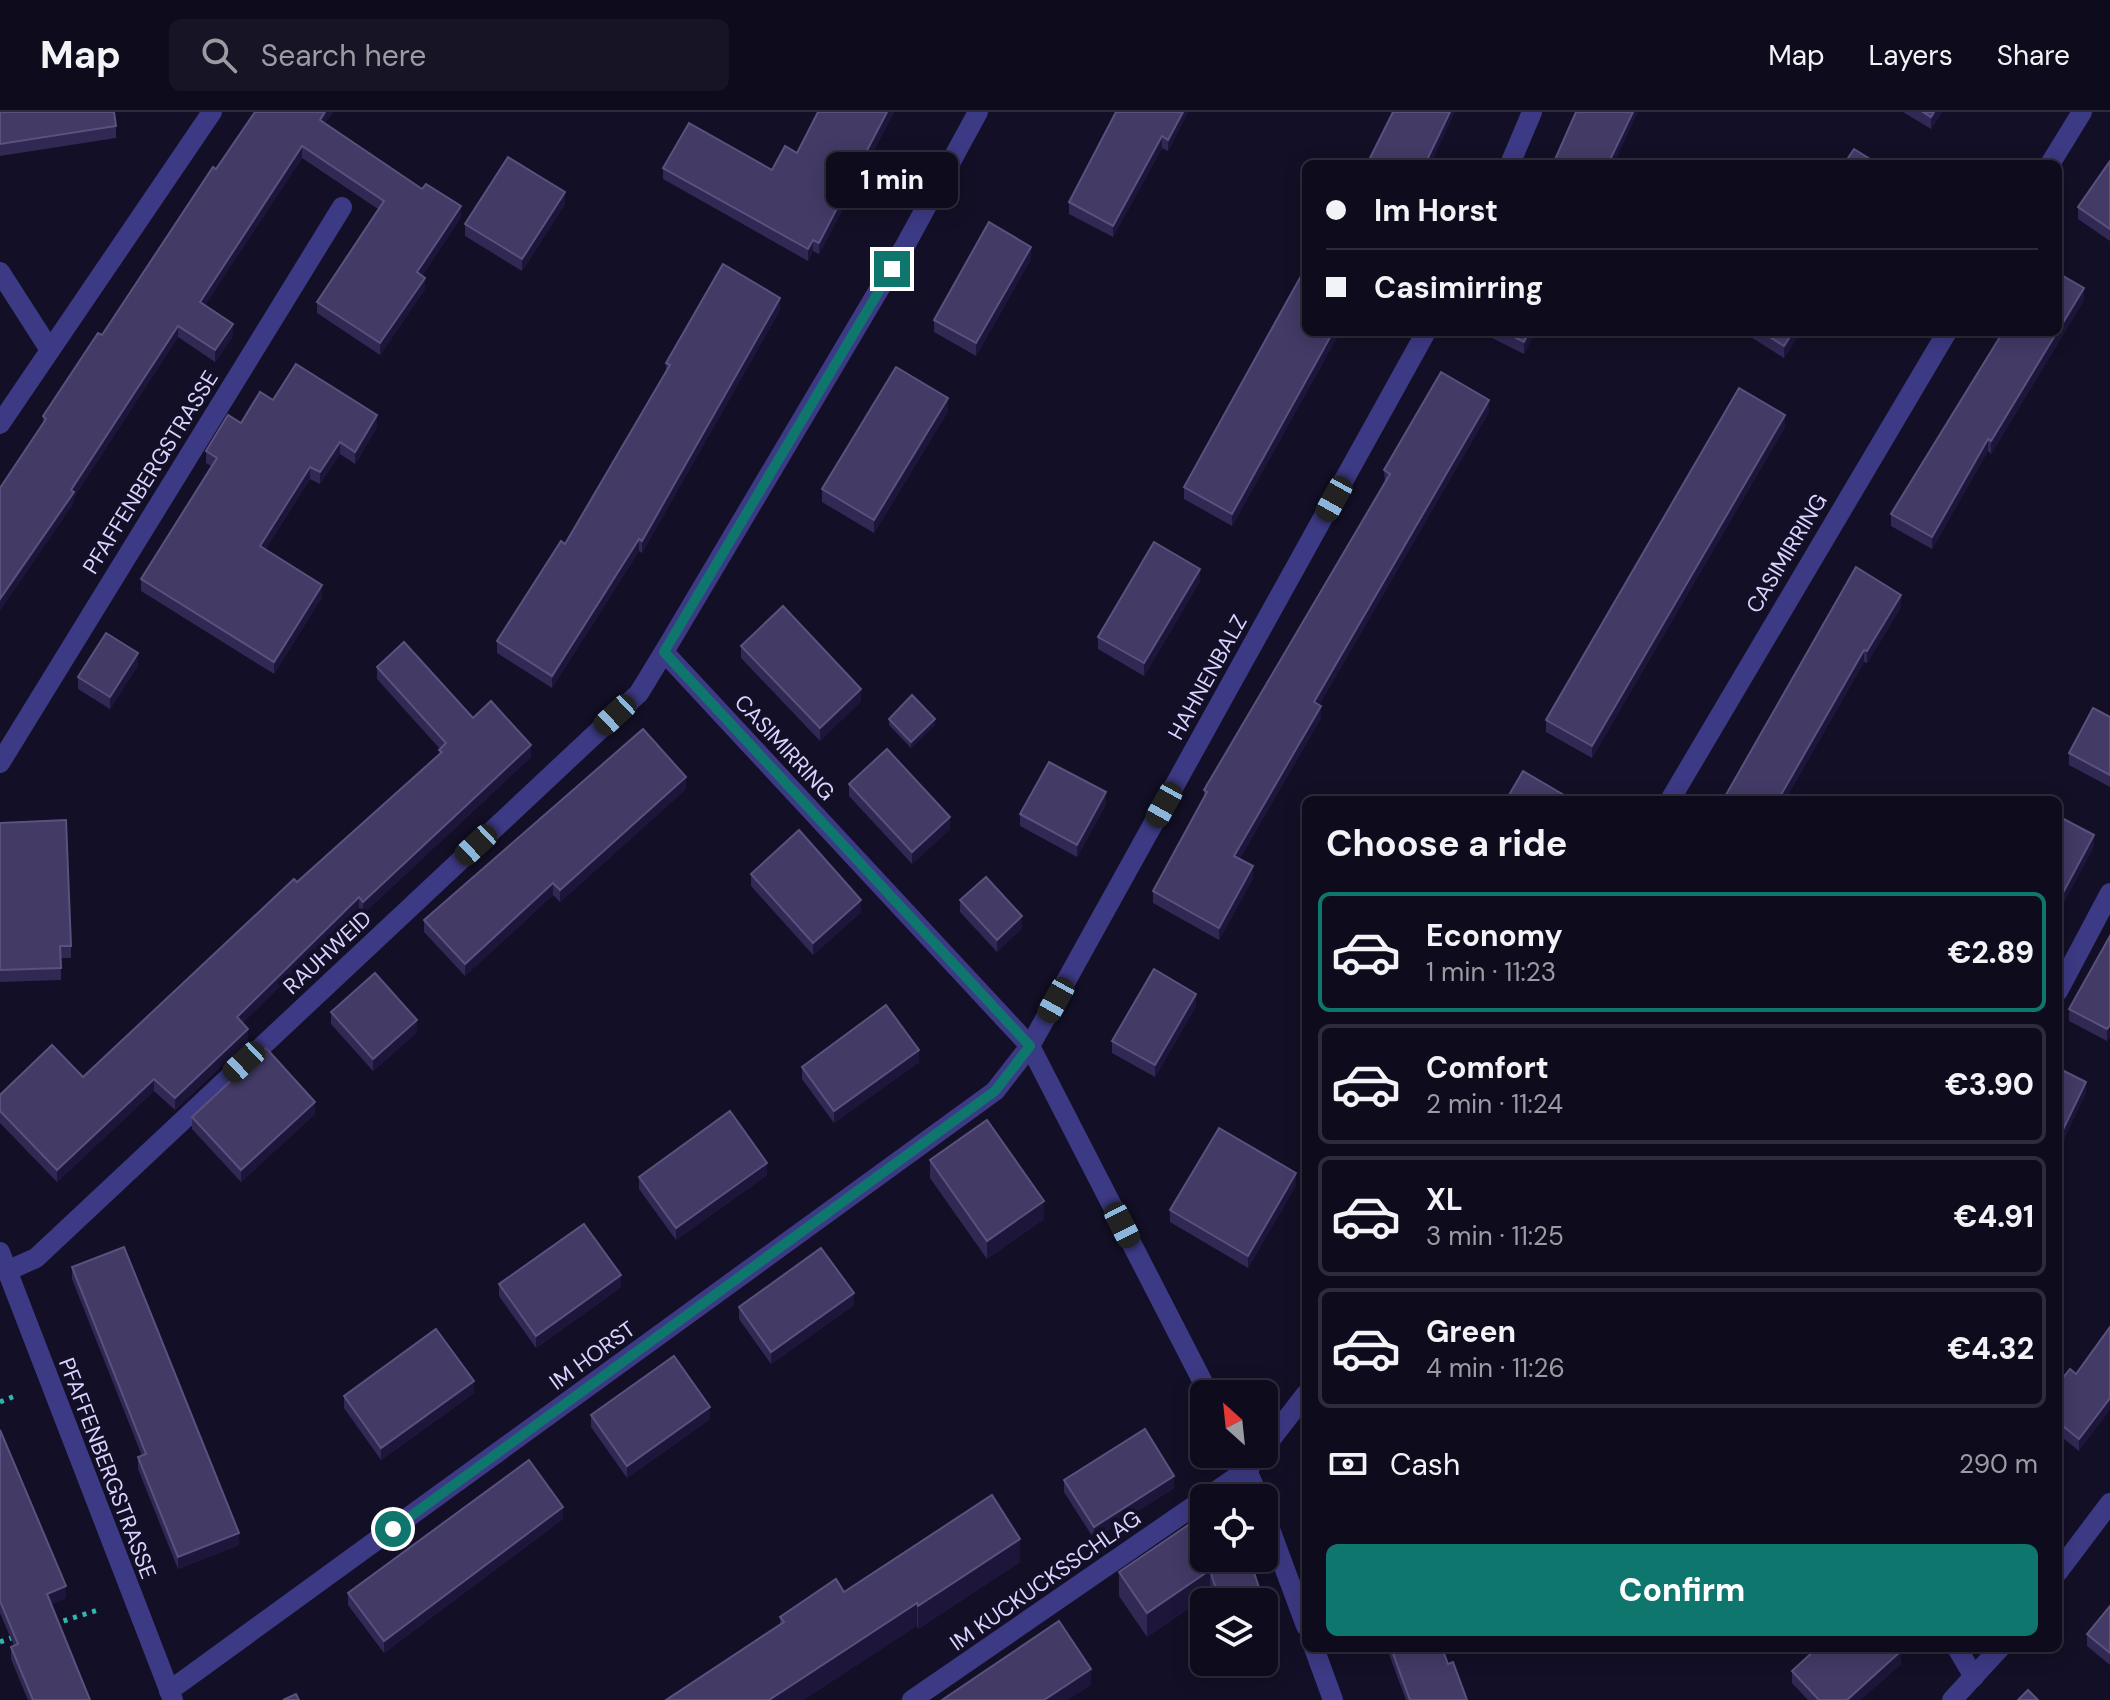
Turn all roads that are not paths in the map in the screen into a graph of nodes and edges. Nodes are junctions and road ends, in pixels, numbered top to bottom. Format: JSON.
{"nodes":[{"id":1,"x":212,"y":112,"type":"edge"},
{"id":2,"x":978,"y":112,"type":"edge"},
{"id":3,"x":1532,"y":112,"type":"edge"},
{"id":4,"x":2082,"y":112,"type":"edge"},
{"id":5,"x":1512,"y":160,"type":"edge"},
{"id":6,"x":2052,"y":160,"type":"edge"},
{"id":7,"x":342,"y":207,"type":"dead end"},
{"id":8,"x":0,"y":272,"type":"edge"},
{"id":9,"x":1424,"y":336,"type":"edge"},
{"id":10,"x":1945,"y":336,"type":"edge"},
{"id":11,"x":50,"y":350,"type":"junction"},
{"id":12,"x":0,"y":424,"type":"edge"},
{"id":13,"x":664,"y":652,"type":"junction"},
{"id":14,"x":0,"y":763,"type":"edge"},
{"id":15,"x":1672,"y":796,"type":"edge"},
{"id":16,"x":2110,"y":893,"type":"edge"},
{"id":17,"x":2062,"y":983,"type":"edge"},
{"id":18,"x":1030,"y":1046,"type":"junction"},
{"id":19,"x":4,"y":1261,"type":"edge"},
{"id":20,"x":1202,"y":1380,"type":"edge"},
{"id":21,"x":1302,"y":1399,"type":"edge"},
{"id":22,"x":1278,"y":1430,"type":"edge"},
{"id":23,"x":1239,"y":1468,"type":"edge"},
{"id":24,"x":1222,"y":1484,"type":"edge"},
{"id":25,"x":2110,"y":1503,"type":"edge"},
{"id":26,"x":1190,"y":1509,"type":"edge"},
{"id":27,"x":1278,"y":1551,"type":"edge"},
{"id":28,"x":2062,"y":1567,"type":"edge"},
{"id":29,"x":1302,"y":1615,"type":"edge"},
{"id":30,"x":1315,"y":1652,"type":"edge"},
{"id":31,"x":1959,"y":1652,"type":"edge"},
{"id":32,"x":1996,"y":1652,"type":"edge"},
{"id":33,"x":1974,"y":1677,"type":"junction"},
{"id":34,"x":171,"y":1696,"type":"edge"},
{"id":35,"x":912,"y":1700,"type":"edge"},
{"id":36,"x":1333,"y":1700,"type":"edge"},
{"id":37,"x":1952,"y":1700,"type":"edge"}],
"edges":[{"from":1,"to":11,"type":"street"},
{"from":2,"to":13,"type":"street"},
{"from":3,"to":5,"type":"street"},
{"from":4,"to":6,"type":"street"},
{"from":7,"to":14,"type":"street","name":"PFAFFENBERGSTRASSE"},
{"from":8,"to":11,"type":"street"},
{"from":9,"to":18,"type":"street","name":"HAHNENBALZ"},
{"from":10,"to":15,"type":"street","name":"CASIMIRRING"},
{"from":11,"to":12,"type":"street"},
{"from":13,"to":18,"type":"street","name":"CASIMIRRING"},
{"from":13,"to":19,"type":"street","name":"RAUHWEID"},
{"from":16,"to":17,"type":"street"},
{"from":18,"to":20,"type":"street","name":"CASIMIRRING"},
{"from":18,"to":34,"type":"street","name":"IM HORST"},
{"from":19,"to":34,"type":"street","name":"PFAFFENBERGSTRASSE"},
{"from":21,"to":22,"type":"street"},
{"from":23,"to":24,"type":"street","name":"IM KUCKUCKSSCHLAG"},
{"from":25,"to":28,"type":"street"},
{"from":26,"to":35,"type":"street","name":"IM KUCKUCKSSCHLAG"},
{"from":27,"to":29,"type":"street"},
{"from":30,"to":36,"type":"street"},
{"from":31,"to":33,"type":"street"},
{"from":32,"to":33,"type":"street"},
{"from":33,"to":37,"type":"street"}]}
